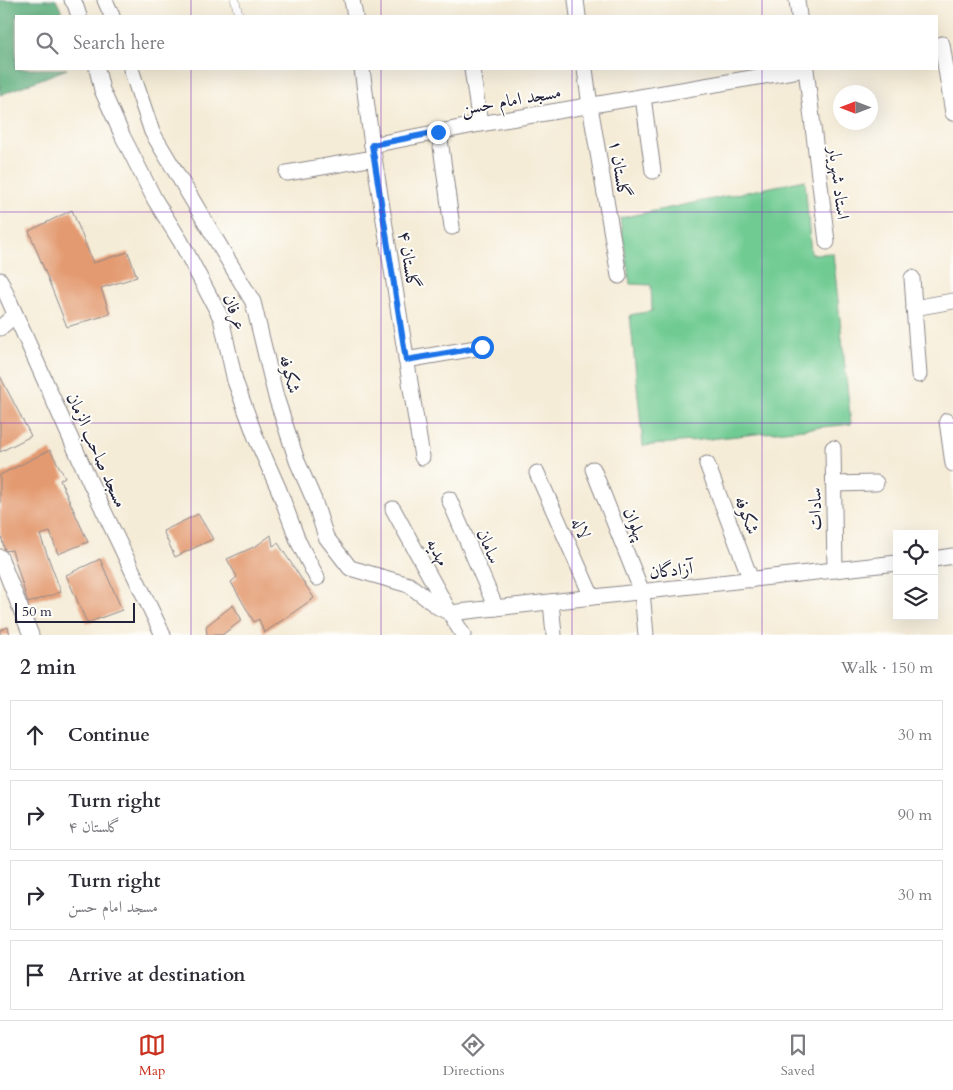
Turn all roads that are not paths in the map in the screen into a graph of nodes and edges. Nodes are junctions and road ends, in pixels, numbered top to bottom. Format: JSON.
{"nodes":[{"id":1,"x":72,"y":0,"type":"edge"},
{"id":2,"x":105,"y":0,"type":"edge"},
{"id":3,"x":235,"y":0,"type":"edge"},
{"id":4,"x":352,"y":0,"type":"edge"},
{"id":5,"x":576,"y":0,"type":"edge"},
{"id":6,"x":797,"y":0,"type":"edge"},
{"id":7,"x":79,"y":15,"type":"edge"},
{"id":8,"x":112,"y":15,"type":"edge"},
{"id":9,"x":239,"y":15,"type":"edge"},
{"id":10,"x":355,"y":15,"type":"edge"},
{"id":11,"x":578,"y":15,"type":"edge"},
{"id":12,"x":799,"y":15,"type":"edge"},
{"id":13,"x":944,"y":44,"type":"edge"},
{"id":14,"x":97,"y":70,"type":"edge"},
{"id":15,"x":131,"y":70,"type":"edge"},
{"id":16,"x":362,"y":70,"type":"edge"},
{"id":17,"x":472,"y":70,"type":"edge"},
{"id":18,"x":585,"y":70,"type":"edge"},
{"id":19,"x":799,"y":70,"type":"edge"},
{"id":20,"x":805,"y":70,"type":"edge"},
{"id":21,"x":643,"y":97,"type":"junction"},
{"id":22,"x":590,"y":106,"type":"junction"},
{"id":23,"x":953,"y":113,"type":"edge"},
{"id":24,"x":480,"y":124,"type":"junction"},
{"id":25,"x":438,"y":132,"type":"junction"},
{"id":26,"x":373,"y":152,"type":"junction"},
{"id":27,"x":653,"y":171,"type":"dead end"},
{"id":28,"x":287,"y":173,"type":"dead end"},
{"id":29,"x":452,"y":227,"type":"dead end"},
{"id":30,"x":827,"y":242,"type":"dead end"},
{"id":31,"x":618,"y":276,"type":"dead end"},
{"id":32,"x":912,"y":278,"type":"dead end"},
{"id":33,"x":0,"y":280,"type":"edge"},
{"id":34,"x":953,"y":301,"type":"edge"},
{"id":35,"x":914,"y":308,"type":"junction"},
{"id":36,"x":15,"y":314,"type":"junction"},
{"id":37,"x":0,"y":328,"type":"edge"},
{"id":38,"x":482,"y":347,"type":"dead end"},
{"id":39,"x":406,"y":360,"type":"junction"},
{"id":40,"x":920,"y":375,"type":"dead end"},
{"id":41,"x":947,"y":421,"type":"dead end"},
{"id":42,"x":833,"y":448,"type":"dead end"},
{"id":43,"x":422,"y":458,"type":"dead end"},
{"id":44,"x":707,"y":464,"type":"dead end"},
{"id":45,"x":953,"y":464,"type":"edge"},
{"id":46,"x":593,"y":469,"type":"dead end"},
{"id":47,"x":537,"y":473,"type":"dead end"},
{"id":48,"x":876,"y":483,"type":"dead end"},
{"id":49,"x":834,"y":484,"type":"junction"},
{"id":50,"x":449,"y":499,"type":"dead end"},
{"id":51,"x":393,"y":509,"type":"dead end"},
{"id":52,"x":953,"y":556,"type":"edge"},
{"id":53,"x":0,"y":557,"type":"edge"},
{"id":54,"x":938,"y":558,"type":"edge"},
{"id":55,"x":893,"y":563,"type":"edge"},
{"id":56,"x":836,"y":570,"type":"junction"},
{"id":57,"x":317,"y":578,"type":"dead end"},
{"id":58,"x":751,"y":580,"type":"junction"},
{"id":59,"x":642,"y":592,"type":"junction"},
{"id":60,"x":592,"y":597,"type":"junction"},
{"id":61,"x":551,"y":602,"type":"junction"},
{"id":62,"x":496,"y":608,"type":"junction"},
{"id":63,"x":450,"y":613,"type":"junction"},
{"id":64,"x":31,"y":635,"type":"edge"},
{"id":65,"x":163,"y":635,"type":"edge"},
{"id":66,"x":463,"y":635,"type":"edge"},
{"id":67,"x":554,"y":635,"type":"edge"},
{"id":68,"x":646,"y":635,"type":"edge"}],
"edges":[{"from":1,"to":7,"type":"street"},
{"from":2,"to":8,"type":"street"},
{"from":3,"to":9,"type":"lane"},
{"from":4,"to":10,"type":"street"},
{"from":5,"to":11,"type":"street"},
{"from":6,"to":12,"type":"street"},
{"from":13,"to":23,"type":"street"},
{"from":14,"to":57,"type":"street","name":"عرفان"},
{"from":15,"to":63,"type":"street","name":"شکوفه"},
{"from":16,"to":26,"type":"street","name":"گلستان ۴"},
{"from":17,"to":24,"type":"street"},
{"from":18,"to":22,"type":"street","name":"گلستان ۱"},
{"from":19,"to":21,"type":"street","name":"مسجد امام حسن"},
{"from":20,"to":30,"type":"street","name":"استاد شهریار"},
{"from":21,"to":22,"type":"street","name":"مسجد امام حسن"},
{"from":21,"to":27,"type":"street"},
{"from":22,"to":24,"type":"street","name":"مسجد امام حسن"},
{"from":22,"to":31,"type":"street","name":"گلستان ۱"},
{"from":24,"to":25,"type":"street","name":"مسجد امام حسن"},
{"from":25,"to":26,"type":"street","name":"مسجد امام حسن"},
{"from":25,"to":29,"type":"street"},
{"from":26,"to":28,"type":"street","name":"مسجد امام حسن"},
{"from":26,"to":39,"type":"street","name":"گلستان ۴"},
{"from":32,"to":35,"type":"street"},
{"from":33,"to":36,"type":"street","name":"مسجد صاحب الزمان"},
{"from":34,"to":35,"type":"street"},
{"from":35,"to":40,"type":"street"},
{"from":36,"to":37,"type":"street"},
{"from":36,"to":65,"type":"street","name":"مسجد صاحب الزمان"},
{"from":38,"to":39,"type":"street"},
{"from":39,"to":43,"type":"street","name":"گلستان ۴"},
{"from":41,"to":45,"type":"street"},
{"from":42,"to":49,"type":"street","name":"سادات"},
{"from":44,"to":58,"type":"street","name":"شکوفه"},
{"from":46,"to":59,"type":"street","name":"پهلوان"},
{"from":47,"to":60,"type":"street","name":"لاله"},
{"from":48,"to":49,"type":"street"},
{"from":49,"to":56,"type":"street","name":"سادات"},
{"from":50,"to":62,"type":"street","name":"سامان"},
{"from":51,"to":63,"type":"street","name":"مهدیه"},
{"from":52,"to":54,"type":"street"},
{"from":53,"to":64,"type":"street"},
{"from":55,"to":56,"type":"street","name":"آزادگان"},
{"from":56,"to":58,"type":"street","name":"آزادگان"},
{"from":58,"to":59,"type":"street","name":"آزادگان"},
{"from":59,"to":60,"type":"street","name":"آزادگان"},
{"from":59,"to":68,"type":"street","name":"پهلوان"},
{"from":60,"to":61,"type":"street","name":"آزادگان"},
{"from":61,"to":62,"type":"street","name":"آزادگان"},
{"from":61,"to":67,"type":"street"},
{"from":62,"to":63,"type":"street","name":"آزادگان"},
{"from":63,"to":66,"type":"street","name":"شکوفه"}]}
